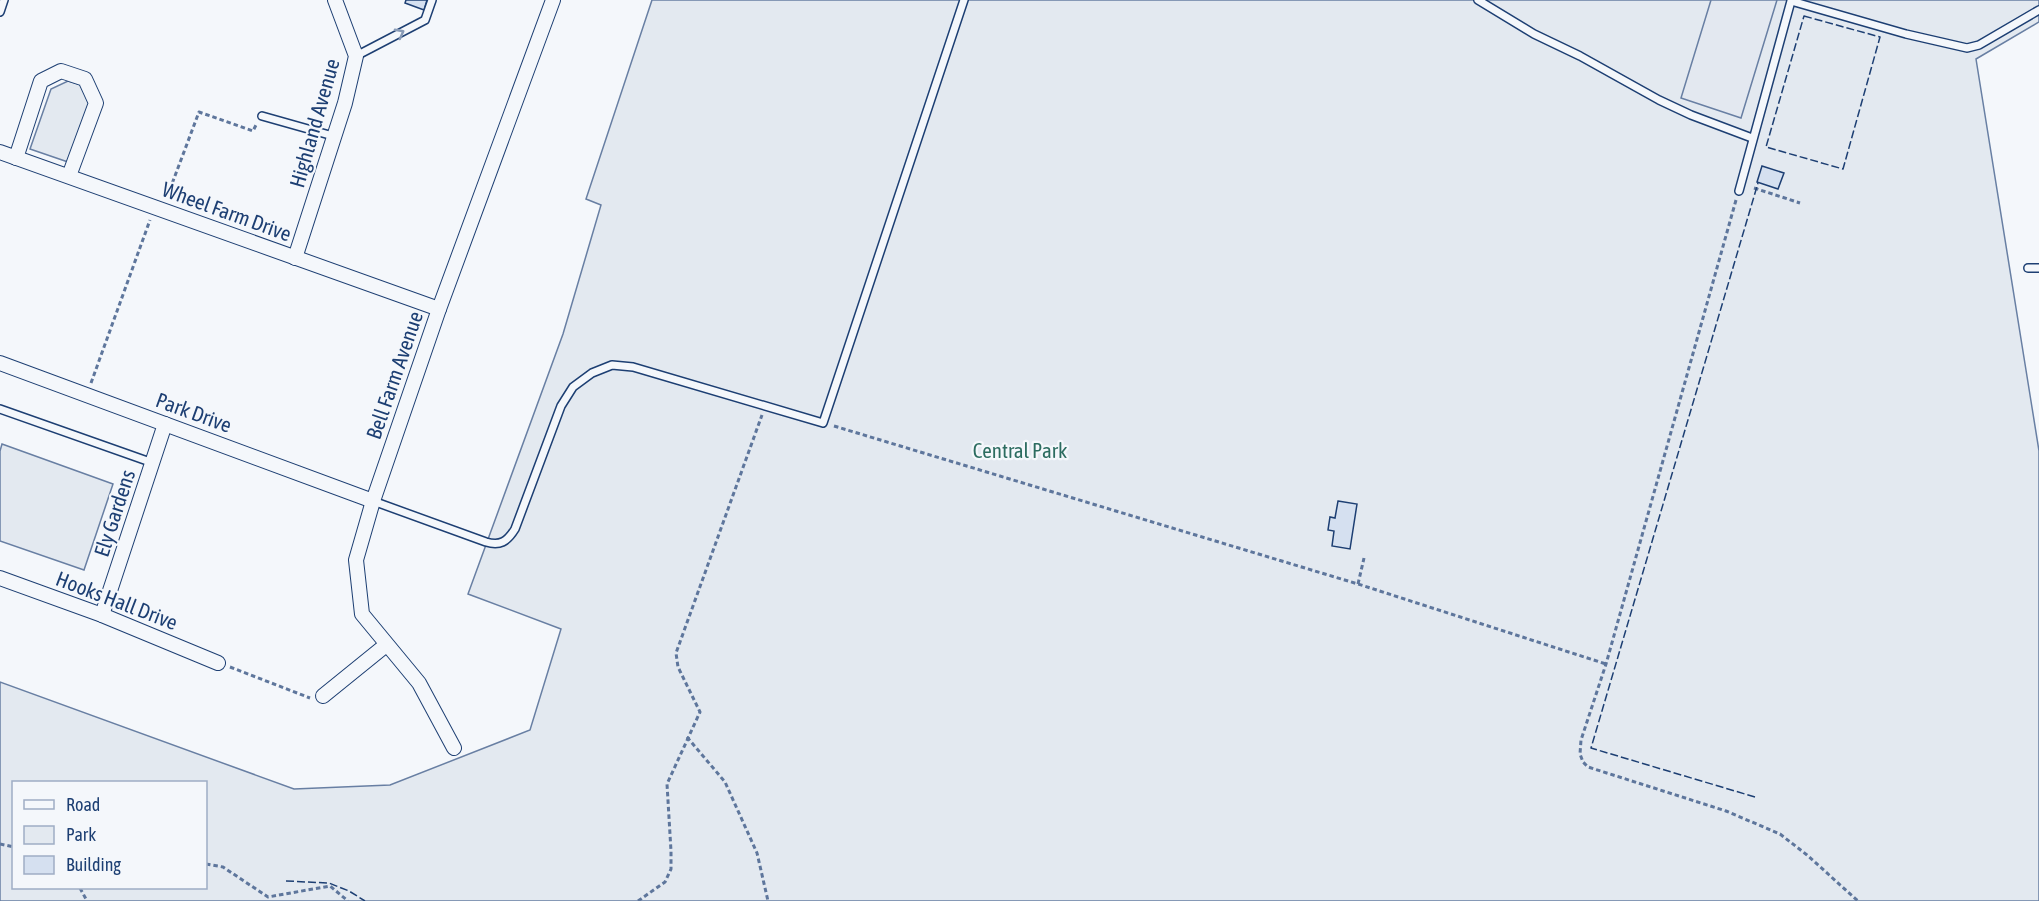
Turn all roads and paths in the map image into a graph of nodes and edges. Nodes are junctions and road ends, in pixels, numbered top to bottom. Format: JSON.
{"nodes":[{"id":1,"x":4,"y":0,"type":"edge"},
{"id":2,"x":335,"y":0,"type":"edge"},
{"id":3,"x":432,"y":0,"type":"edge"},
{"id":4,"x":553,"y":0,"type":"edge"},
{"id":5,"x":964,"y":0,"type":"edge"},
{"id":6,"x":1478,"y":0,"type":"edge"},
{"id":7,"x":2039,"y":10,"type":"edge"},
{"id":8,"x":0,"y":12,"type":"edge"},
{"id":9,"x":356,"y":56,"type":"junction"},
{"id":10,"x":262,"y":116,"type":"joint"},
{"id":11,"x":333,"y":136,"type":"junction"},
{"id":12,"x":1752,"y":138,"type":"junction"},
{"id":13,"x":0,"y":152,"type":"edge"},
{"id":14,"x":16,"y":158,"type":"junction"},
{"id":15,"x":69,"y":176,"type":"junction"},
{"id":16,"x":1754,"y":188,"type":"dead end"},
{"id":17,"x":1738,"y":191,"type":"joint"},
{"id":18,"x":1800,"y":203,"type":"dead end"},
{"id":19,"x":159,"y":208,"type":"junction"},
{"id":20,"x":295,"y":258,"type":"junction"},
{"id":21,"x":2028,"y":268,"type":"dead end"},
{"id":22,"x":2039,"y":268,"type":"edge"},
{"id":23,"x":439,"y":309,"type":"junction"},
{"id":24,"x":0,"y":363,"type":"edge"},
{"id":25,"x":86,"y":395,"type":"junction"},
{"id":26,"x":765,"y":406,"type":"junction"},
{"id":27,"x":0,"y":409,"type":"edge"},
{"id":28,"x":824,"y":423,"type":"junction"},
{"id":29,"x":165,"y":424,"type":"junction"},
{"id":30,"x":153,"y":463,"type":"junction"},
{"id":31,"x":373,"y":501,"type":"junction"},
{"id":32,"x":1364,"y":558,"type":"dead end"},
{"id":33,"x":0,"y":578,"type":"edge"},
{"id":34,"x":1358,"y":584,"type":"junction"},
{"id":35,"x":102,"y":615,"type":"junction"},
{"id":36,"x":386,"y":645,"type":"junction"},
{"id":37,"x":218,"y":663,"type":"joint"},
{"id":38,"x":1606,"y":664,"type":"junction"},
{"id":39,"x":323,"y":696,"type":"joint"},
{"id":40,"x":687,"y":737,"type":"junction"},
{"id":41,"x":454,"y":748,"type":"dead end"},
{"id":42,"x":207,"y":864,"type":"edge"},
{"id":43,"x":348,"y":901,"type":"edge"},
{"id":44,"x":638,"y":901,"type":"edge"},
{"id":45,"x":768,"y":901,"type":"edge"},
{"id":46,"x":1858,"y":901,"type":"edge"}],
"edges":[{"from":1,"to":8,"type":"lane"},
{"from":2,"to":9,"type":"street","name":"Highland Avenue"},
{"from":9,"to":3,"type":"lane","one_way":true},
{"from":4,"to":23,"type":"street","name":"Bell Farm Avenue"},
{"from":5,"to":28,"type":"lane"},
{"from":6,"to":12,"type":"lane"},
{"from":7,"to":12,"type":"lane"},
{"from":9,"to":11,"type":"street","name":"Highland Avenue"},
{"from":10,"to":11,"type":"lane"},
{"from":10,"to":19,"type":"path"},
{"from":11,"to":20,"type":"street","name":"Highland Avenue"},
{"from":12,"to":17,"type":"lane"},
{"from":13,"to":14,"type":"street","name":"Wheel Farm Drive"},
{"from":14,"to":15,"type":"street","name":"Wheel Farm Drive"},
{"from":14,"to":15,"type":"street"},
{"from":15,"to":19,"type":"street","name":"Wheel Farm Drive"},
{"from":16,"to":18,"type":"path"},
{"from":17,"to":38,"type":"path"},
{"from":19,"to":20,"type":"street","name":"Wheel Farm Drive"},
{"from":19,"to":25,"type":"path"},
{"from":20,"to":23,"type":"street","name":"Wheel Farm Drive"},
{"from":21,"to":22,"type":"lane"},
{"from":23,"to":31,"type":"street","name":"Bell Farm Avenue"},
{"from":24,"to":25,"type":"street","name":"Park Drive"},
{"from":25,"to":29,"type":"street","name":"Park Drive"},
{"from":26,"to":28,"type":"lane"},
{"from":26,"to":31,"type":"lane"},
{"from":26,"to":40,"type":"path"},
{"from":27,"to":30,"type":"lane"},
{"from":28,"to":34,"type":"path"},
{"from":29,"to":30,"type":"street","name":"Ely Gardens"},
{"from":29,"to":31,"type":"street","name":"Park Drive"},
{"from":30,"to":35,"type":"street","name":"Ely Gardens"},
{"from":31,"to":36,"type":"street","name":"Bell Farm Avenue"},
{"from":32,"to":34,"type":"path"},
{"from":33,"to":35,"type":"street","name":"Hooks Hall Drive"},
{"from":34,"to":38,"type":"path"},
{"from":35,"to":37,"type":"street","name":"Hooks Hall Drive"},
{"from":36,"to":39,"type":"street"},
{"from":36,"to":41,"type":"street","name":"Bell Farm Avenue"},
{"from":37,"to":39,"type":"path"},
{"from":38,"to":46,"type":"path"},
{"from":40,"to":44,"type":"path"},
{"from":40,"to":45,"type":"path"},
{"from":42,"to":43,"type":"path"}]}
